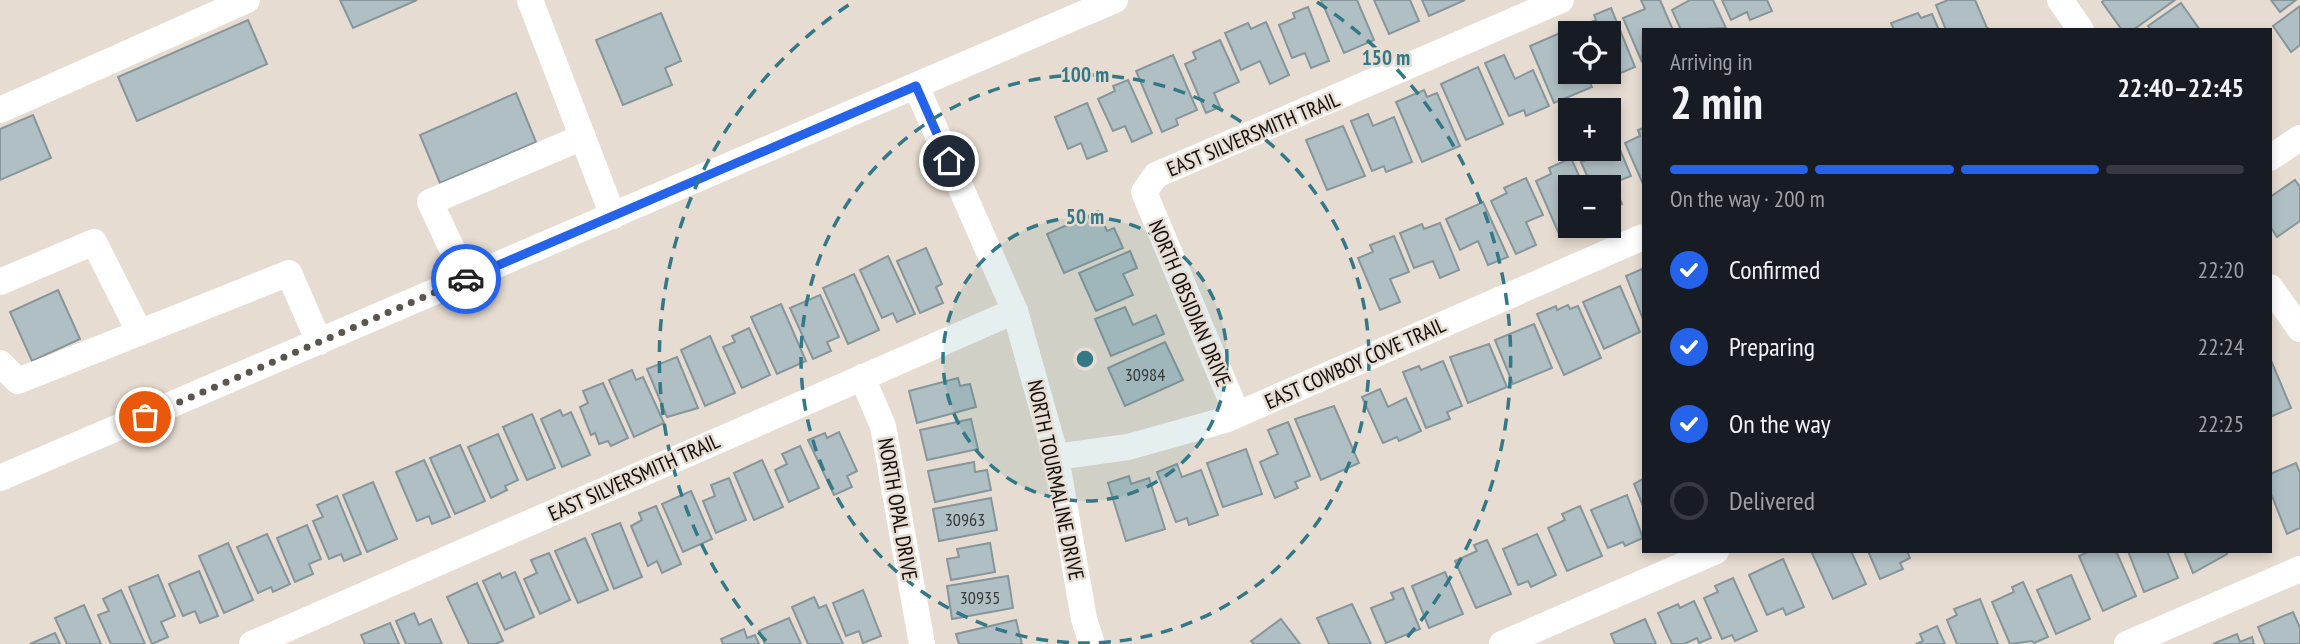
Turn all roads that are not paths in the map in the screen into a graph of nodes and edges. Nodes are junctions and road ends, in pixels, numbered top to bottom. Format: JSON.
{"nodes":[{"id":1,"x":247,"y":0,"type":"edge"},
{"id":2,"x":530,"y":0,"type":"edge"},
{"id":3,"x":1115,"y":0,"type":"edge"},
{"id":4,"x":1561,"y":0,"type":"edge"},
{"id":5,"x":2060,"y":0,"type":"edge"},
{"id":6,"x":2080,"y":28,"type":"edge"},
{"id":7,"x":916,"y":86,"type":"junction"},
{"id":8,"x":0,"y":110,"type":"edge"},
{"id":9,"x":583,"y":137,"type":"junction"},
{"id":10,"x":2300,"y":138,"type":"edge"},
{"id":11,"x":2272,"y":158,"type":"edge"},
{"id":12,"x":1144,"y":192,"type":"joint"},
{"id":13,"x":613,"y":216,"type":"junction"},
{"id":14,"x":1642,"y":237,"type":"edge"},
{"id":15,"x":466,"y":279,"type":"junction"},
{"id":16,"x":0,"y":282,"type":"edge"},
{"id":17,"x":2274,"y":301,"type":"edge"},
{"id":18,"x":1015,"y":311,"type":"junction"},
{"id":19,"x":2300,"y":329,"type":"edge"},
{"id":20,"x":139,"y":331,"type":"junction"},
{"id":21,"x":319,"y":342,"type":"junction"},
{"id":22,"x":0,"y":363,"type":"edge"},
{"id":23,"x":862,"y":377,"type":"junction"},
{"id":24,"x":1237,"y":414,"type":"junction"},
{"id":25,"x":1056,"y":457,"type":"junction"},
{"id":26,"x":4,"y":471,"type":"edge"},
{"id":27,"x":1711,"y":553,"type":"edge"},
{"id":28,"x":2300,"y":569,"type":"edge"},
{"id":29,"x":253,"y":644,"type":"edge"},
{"id":30,"x":922,"y":644,"type":"edge"},
{"id":31,"x":1093,"y":644,"type":"edge"},
{"id":32,"x":1502,"y":644,"type":"edge"},
{"id":33,"x":2127,"y":644,"type":"edge"}],
"edges":[{"from":1,"to":8,"type":"street"},
{"from":2,"to":9,"type":"street"},
{"from":3,"to":7,"type":"street"},
{"from":4,"to":12,"type":"street","name":"EAST SILVERSMITH TRAIL"},
{"from":5,"to":6,"type":"street"},
{"from":7,"to":13,"type":"street"},
{"from":7,"to":18,"type":"street","name":"NORTH TOURMALINE DRIVE"},
{"from":9,"to":13,"type":"street"},
{"from":9,"to":15,"type":"street"},
{"from":10,"to":11,"type":"street"},
{"from":12,"to":24,"type":"street","name":"NORTH OBSIDIAN DRIVE"},
{"from":13,"to":15,"type":"street"},
{"from":14,"to":24,"type":"street","name":"EAST COWBOY COVE TRAIL"},
{"from":15,"to":21,"type":"street"},
{"from":16,"to":20,"type":"street"},
{"from":17,"to":19,"type":"street"},
{"from":18,"to":23,"type":"street","name":"EAST SILVERSMITH TRAIL"},
{"from":18,"to":25,"type":"street","name":"NORTH TOURMALINE DRIVE"},
{"from":20,"to":21,"type":"street"},
{"from":20,"to":22,"type":"street"},
{"from":21,"to":26,"type":"street"},
{"from":23,"to":29,"type":"street","name":"EAST SILVERSMITH TRAIL"},
{"from":23,"to":30,"type":"street","name":"NORTH OPAL DRIVE"},
{"from":24,"to":25,"type":"street","name":"EAST COWBOY COVE TRAIL"},
{"from":25,"to":31,"type":"street","name":"NORTH TOURMALINE DRIVE"},
{"from":27,"to":32,"type":"street"},
{"from":28,"to":33,"type":"street"}]}
